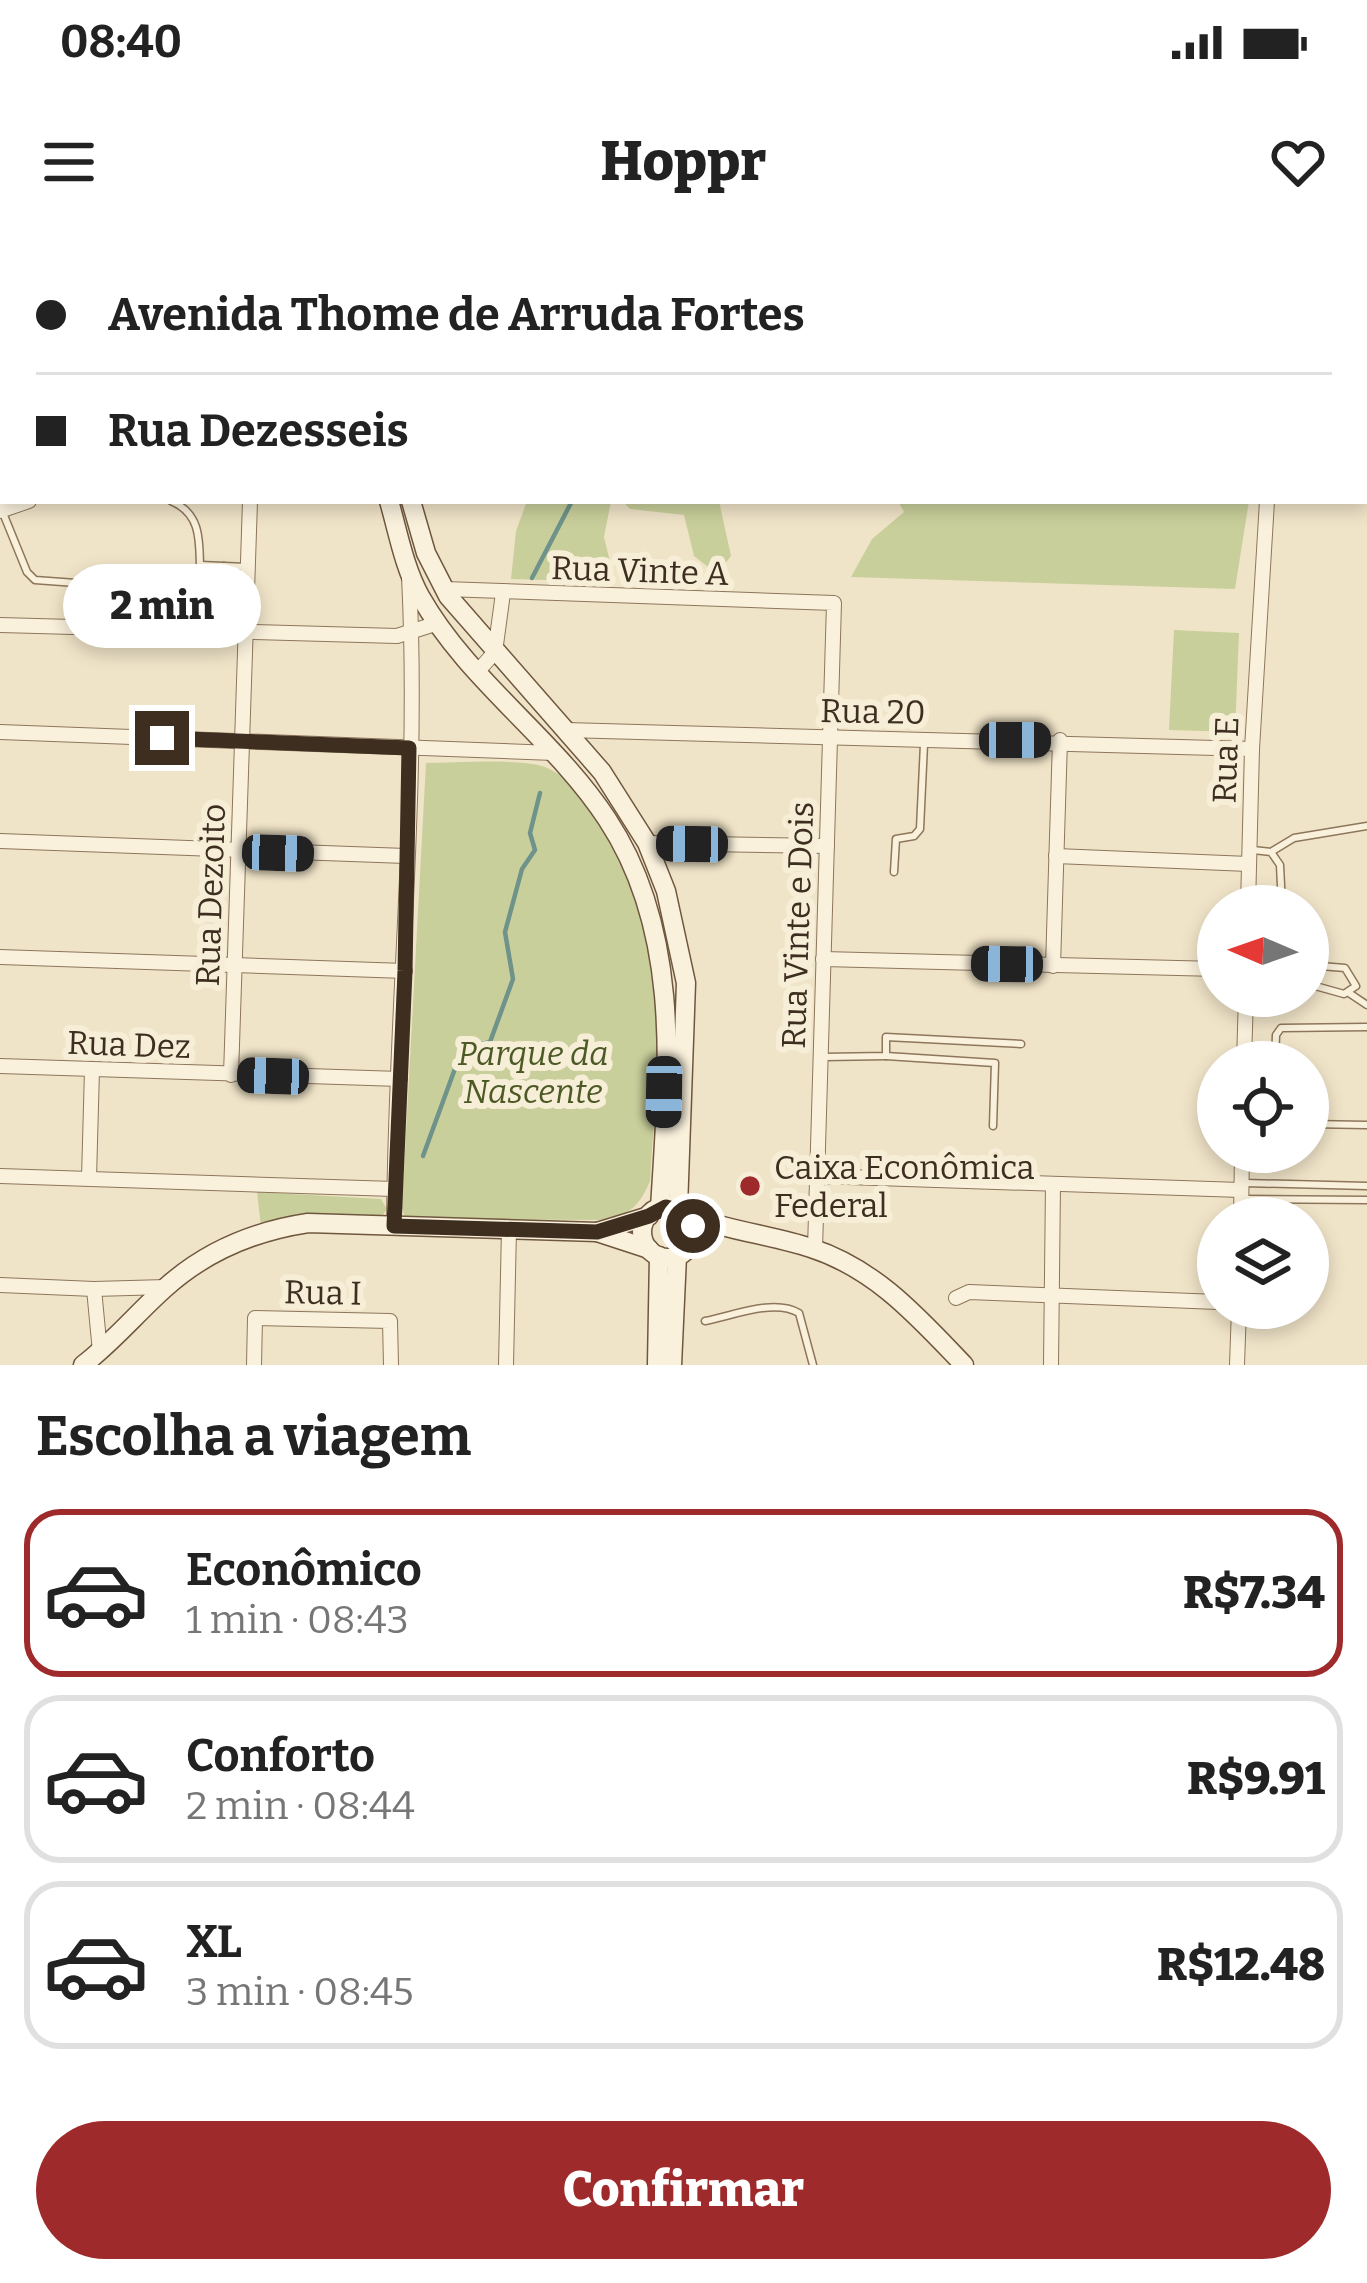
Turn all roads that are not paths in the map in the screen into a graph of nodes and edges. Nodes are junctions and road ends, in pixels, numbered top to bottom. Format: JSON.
{"nodes":[{"id":1,"x":179,"y":504,"type":"edge"},
{"id":2,"x":250,"y":504,"type":"edge"},
{"id":3,"x":389,"y":504,"type":"edge"},
{"id":4,"x":412,"y":504,"type":"edge"},
{"id":5,"x":1267,"y":504,"type":"edge"},
{"id":6,"x":1,"y":511,"type":"edge"},
{"id":7,"x":201,"y":565,"type":"junction"},
{"id":8,"x":224,"y":566,"type":"junction"},
{"id":9,"x":250,"y":568,"type":"junction"},
{"id":10,"x":408,"y":569,"type":"junction"},
{"id":11,"x":76,"y":583,"type":"dead end"},
{"id":12,"x":444,"y":589,"type":"junction"},
{"id":13,"x":503,"y":593,"type":"junction"},
{"id":14,"x":834,"y":603,"type":"joint"},
{"id":15,"x":438,"y":623,"type":"junction"},
{"id":16,"x":0,"y":626,"type":"edge"},
{"id":17,"x":247,"y":634,"type":"junction"},
{"id":18,"x":412,"y":634,"type":"junction"},
{"id":19,"x":495,"y":652,"type":"junction"},
{"id":20,"x":478,"y":671,"type":"junction"},
{"id":21,"x":566,"y":730,"type":"junction"},
{"id":22,"x":0,"y":732,"type":"edge"},
{"id":23,"x":830,"y":737,"type":"junction"},
{"id":24,"x":924,"y":740,"type":"junction"},
{"id":25,"x":1060,"y":740,"type":"junction"},
{"id":26,"x":242,"y":741,"type":"junction"},
{"id":27,"x":409,"y":748,"type":"junction"},
{"id":28,"x":1252,"y":748,"type":"junction"},
{"id":29,"x":554,"y":753,"type":"junction"},
{"id":30,"x":1367,"y":826,"type":"edge"},
{"id":31,"x":0,"y":841,"type":"edge"},
{"id":32,"x":647,"y":843,"type":"junction"},
{"id":33,"x":1281,"y":843,"type":"junction"},
{"id":34,"x":827,"y":846,"type":"junction"},
{"id":35,"x":236,"y":851,"type":"junction"},
{"id":36,"x":1271,"y":852,"type":"junction"},
{"id":37,"x":406,"y":856,"type":"junction"},
{"id":38,"x":1056,"y":856,"type":"junction"},
{"id":39,"x":1249,"y":857,"type":"junction"},
{"id":40,"x":1280,"y":865,"type":"junction"},
{"id":41,"x":894,"y":872,"type":"dead end"},
{"id":42,"x":1248,"y":885,"type":"edge"},
{"id":43,"x":1281,"y":885,"type":"edge"},
{"id":44,"x":0,"y":957,"type":"edge"},
{"id":45,"x":823,"y":959,"type":"junction"},
{"id":46,"x":236,"y":965,"type":"junction"},
{"id":47,"x":1053,"y":966,"type":"junction"},
{"id":48,"x":1329,"y":966,"type":"edge"},
{"id":49,"x":1197,"y":969,"type":"edge"},
{"id":50,"x":405,"y":971,"type":"junction"},
{"id":51,"x":1329,"y":992,"type":"edge"},
{"id":52,"x":1349,"y":993,"type":"junction"},
{"id":53,"x":1367,"y":1005,"type":"edge"},
{"id":54,"x":1367,"y":1027,"type":"edge"},
{"id":55,"x":1276,"y":1041,"type":"edge"},
{"id":56,"x":1021,"y":1044,"type":"dead end"},
{"id":57,"x":886,"y":1056,"type":"junction"},
{"id":58,"x":820,"y":1057,"type":"junction"},
{"id":59,"x":0,"y":1066,"type":"edge"},
{"id":60,"x":92,"y":1070,"type":"junction"},
{"id":61,"x":231,"y":1075,"type":"junction"},
{"id":62,"x":400,"y":1079,"type":"junction"},
{"id":63,"x":1329,"y":1124,"type":"edge"},
{"id":64,"x":1367,"y":1125,"type":"edge"},
{"id":65,"x":992,"y":1126,"type":"dead end"},
{"id":66,"x":1241,"y":1173,"type":"edge"},
{"id":67,"x":0,"y":1176,"type":"edge"},
{"id":68,"x":817,"y":1177,"type":"junction"},
{"id":69,"x":89,"y":1178,"type":"junction"},
{"id":70,"x":1053,"y":1184,"type":"junction"},
{"id":71,"x":1367,"y":1186,"type":"edge"},
{"id":72,"x":394,"y":1190,"type":"junction"},
{"id":73,"x":1241,"y":1191,"type":"junction"},
{"id":74,"x":1241,"y":1197,"type":"edge"},
{"id":75,"x":1367,"y":1200,"type":"edge"},
{"id":76,"x":668,"y":1211,"type":"junction"},
{"id":77,"x":394,"y":1226,"type":"junction"},
{"id":78,"x":509,"y":1228,"type":"junction"},
{"id":79,"x":597,"y":1232,"type":"junction"},
{"id":80,"x":814,"y":1249,"type":"junction"},
{"id":81,"x":662,"y":1254,"type":"junction"},
{"id":82,"x":0,"y":1286,"type":"edge"},
{"id":83,"x":166,"y":1287,"type":"junction"},
{"id":84,"x":94,"y":1289,"type":"junction"},
{"id":85,"x":1053,"y":1295,"type":"junction"},
{"id":86,"x":956,"y":1298,"type":"dead end"},
{"id":87,"x":1197,"y":1301,"type":"edge"},
{"id":88,"x":705,"y":1322,"type":"dead end"},
{"id":89,"x":1238,"y":1329,"type":"edge"},
{"id":90,"x":100,"y":1352,"type":"junction"},
{"id":91,"x":83,"y":1365,"type":"edge"},
{"id":92,"x":254,"y":1365,"type":"edge"},
{"id":93,"x":391,"y":1365,"type":"edge"},
{"id":94,"x":506,"y":1365,"type":"edge"},
{"id":95,"x":657,"y":1365,"type":"edge"},
{"id":96,"x":672,"y":1365,"type":"edge"},
{"id":97,"x":813,"y":1365,"type":"edge"},
{"id":98,"x":964,"y":1365,"type":"edge"},
{"id":99,"x":1051,"y":1365,"type":"edge"},
{"id":100,"x":1237,"y":1365,"type":"edge"}],
"edges":[{"from":1,"to":7,"type":"lane"},
{"from":2,"to":9,"type":"street","name":"Rua Dezoito"},
{"from":3,"to":10,"type":"main road"},
{"from":4,"to":12,"type":"main road"},
{"from":5,"to":28,"type":"street","name":"Rua E"},
{"from":6,"to":11,"type":"lane"},
{"from":7,"to":8,"type":"lane"},
{"from":7,"to":8,"type":"lane"},
{"from":8,"to":9,"type":"lane"},
{"from":9,"to":17,"type":"street","name":"Rua Dezoito"},
{"from":10,"to":15,"type":"main road"},
{"from":10,"to":18,"type":"street"},
{"from":12,"to":13,"type":"street","name":"Rua Vinte A"},
{"from":12,"to":19,"type":"main road"},
{"from":13,"to":14,"type":"street","name":"Rua Vinte A"},
{"from":13,"to":19,"type":"street"},
{"from":14,"to":23,"type":"street","name":"Rua Vinte e Dois"},
{"from":15,"to":18,"type":"street"},
{"from":15,"to":20,"type":"main road"},
{"from":16,"to":17,"type":"street"},
{"from":17,"to":18,"type":"street"},
{"from":17,"to":26,"type":"street","name":"Rua Dezoito"},
{"from":18,"to":27,"type":"street"},
{"from":19,"to":20,"type":"street"},
{"from":19,"to":21,"type":"main road"},
{"from":20,"to":29,"type":"main road"},
{"from":21,"to":23,"type":"street","name":"Rua 20"},
{"from":21,"to":32,"type":"main road"},
{"from":22,"to":26,"type":"street"},
{"from":23,"to":24,"type":"street","name":"Rua 20"},
{"from":23,"to":34,"type":"street","name":"Rua Vinte e Dois"},
{"from":24,"to":25,"type":"street","name":"Rua 20"},
{"from":24,"to":41,"type":"lane"},
{"from":25,"to":28,"type":"street","name":"Rua 20"},
{"from":25,"to":38,"type":"street"},
{"from":26,"to":27,"type":"street"},
{"from":26,"to":35,"type":"street","name":"Rua Dezoito"},
{"from":27,"to":29,"type":"street"},
{"from":27,"to":37,"type":"street"},
{"from":28,"to":39,"type":"street","name":"Rua E"},
{"from":29,"to":76,"type":"main road"},
{"from":30,"to":33,"type":"lane"},
{"from":31,"to":35,"type":"street"},
{"from":32,"to":34,"type":"street"},
{"from":32,"to":76,"type":"main road"},
{"from":33,"to":36,"type":"lane"},
{"from":33,"to":40,"type":"lane"},
{"from":34,"to":45,"type":"street","name":"Rua Vinte e Dois"},
{"from":35,"to":37,"type":"street"},
{"from":35,"to":46,"type":"street","name":"Rua Dezoito"},
{"from":36,"to":39,"type":"lane"},
{"from":36,"to":40,"type":"lane"},
{"from":37,"to":50,"type":"street"},
{"from":38,"to":39,"type":"street"},
{"from":38,"to":47,"type":"street"},
{"from":39,"to":42,"type":"street","name":"Rua E"},
{"from":40,"to":43,"type":"lane"},
{"from":44,"to":46,"type":"street"},
{"from":45,"to":47,"type":"street"},
{"from":45,"to":58,"type":"street","name":"Rua Vinte e Dois"},
{"from":46,"to":50,"type":"street"},
{"from":46,"to":61,"type":"street","name":"Rua Dezoito"},
{"from":47,"to":49,"type":"street"},
{"from":48,"to":52,"type":"lane"},
{"from":50,"to":62,"type":"street"},
{"from":51,"to":52,"type":"lane"},
{"from":52,"to":53,"type":"lane"},
{"from":54,"to":55,"type":"lane"},
{"from":56,"to":57,"type":"lane"},
{"from":57,"to":58,"type":"lane"},
{"from":57,"to":65,"type":"lane"},
{"from":58,"to":68,"type":"street","name":"Rua Vinte e Dois"},
{"from":59,"to":60,"type":"street","name":"Rua Dez"},
{"from":60,"to":61,"type":"street","name":"Rua Dez"},
{"from":60,"to":69,"type":"street"},
{"from":61,"to":62,"type":"street","name":"Rua Dez"},
{"from":62,"to":72,"type":"street"},
{"from":63,"to":64,"type":"lane"},
{"from":66,"to":73,"type":"street"},
{"from":67,"to":69,"type":"street"},
{"from":68,"to":70,"type":"street"},
{"from":68,"to":80,"type":"street","name":"Rua Vinte e Dois"},
{"from":69,"to":72,"type":"street"},
{"from":70,"to":73,"type":"street"},
{"from":70,"to":85,"type":"street"},
{"from":71,"to":73,"type":"lane"},
{"from":72,"to":77,"type":"street"},
{"from":73,"to":74,"type":"street"},
{"from":73,"to":75,"type":"lane"},
{"from":76,"to":79,"type":"main road"},
{"from":76,"to":80,"type":"main road"},
{"from":76,"to":81,"type":"main road"},
{"from":76,"to":81,"type":"main road"},
{"from":77,"to":78,"type":"main road"},
{"from":77,"to":83,"type":"main road"},
{"from":78,"to":79,"type":"main road"},
{"from":78,"to":94,"type":"street"},
{"from":79,"to":81,"type":"main road"},
{"from":80,"to":98,"type":"main road"},
{"from":81,"to":95,"type":"main road"},
{"from":81,"to":96,"type":"main road"},
{"from":82,"to":84,"type":"street"},
{"from":83,"to":84,"type":"street"},
{"from":83,"to":90,"type":"main road"},
{"from":84,"to":90,"type":"street"},
{"from":85,"to":86,"type":"street"},
{"from":85,"to":87,"type":"street"},
{"from":85,"to":99,"type":"street"},
{"from":88,"to":97,"type":"lane"},
{"from":89,"to":100,"type":"street"},
{"from":90,"to":91,"type":"main road"},
{"from":92,"to":93,"type":"street","name":"Rua I"}]}
